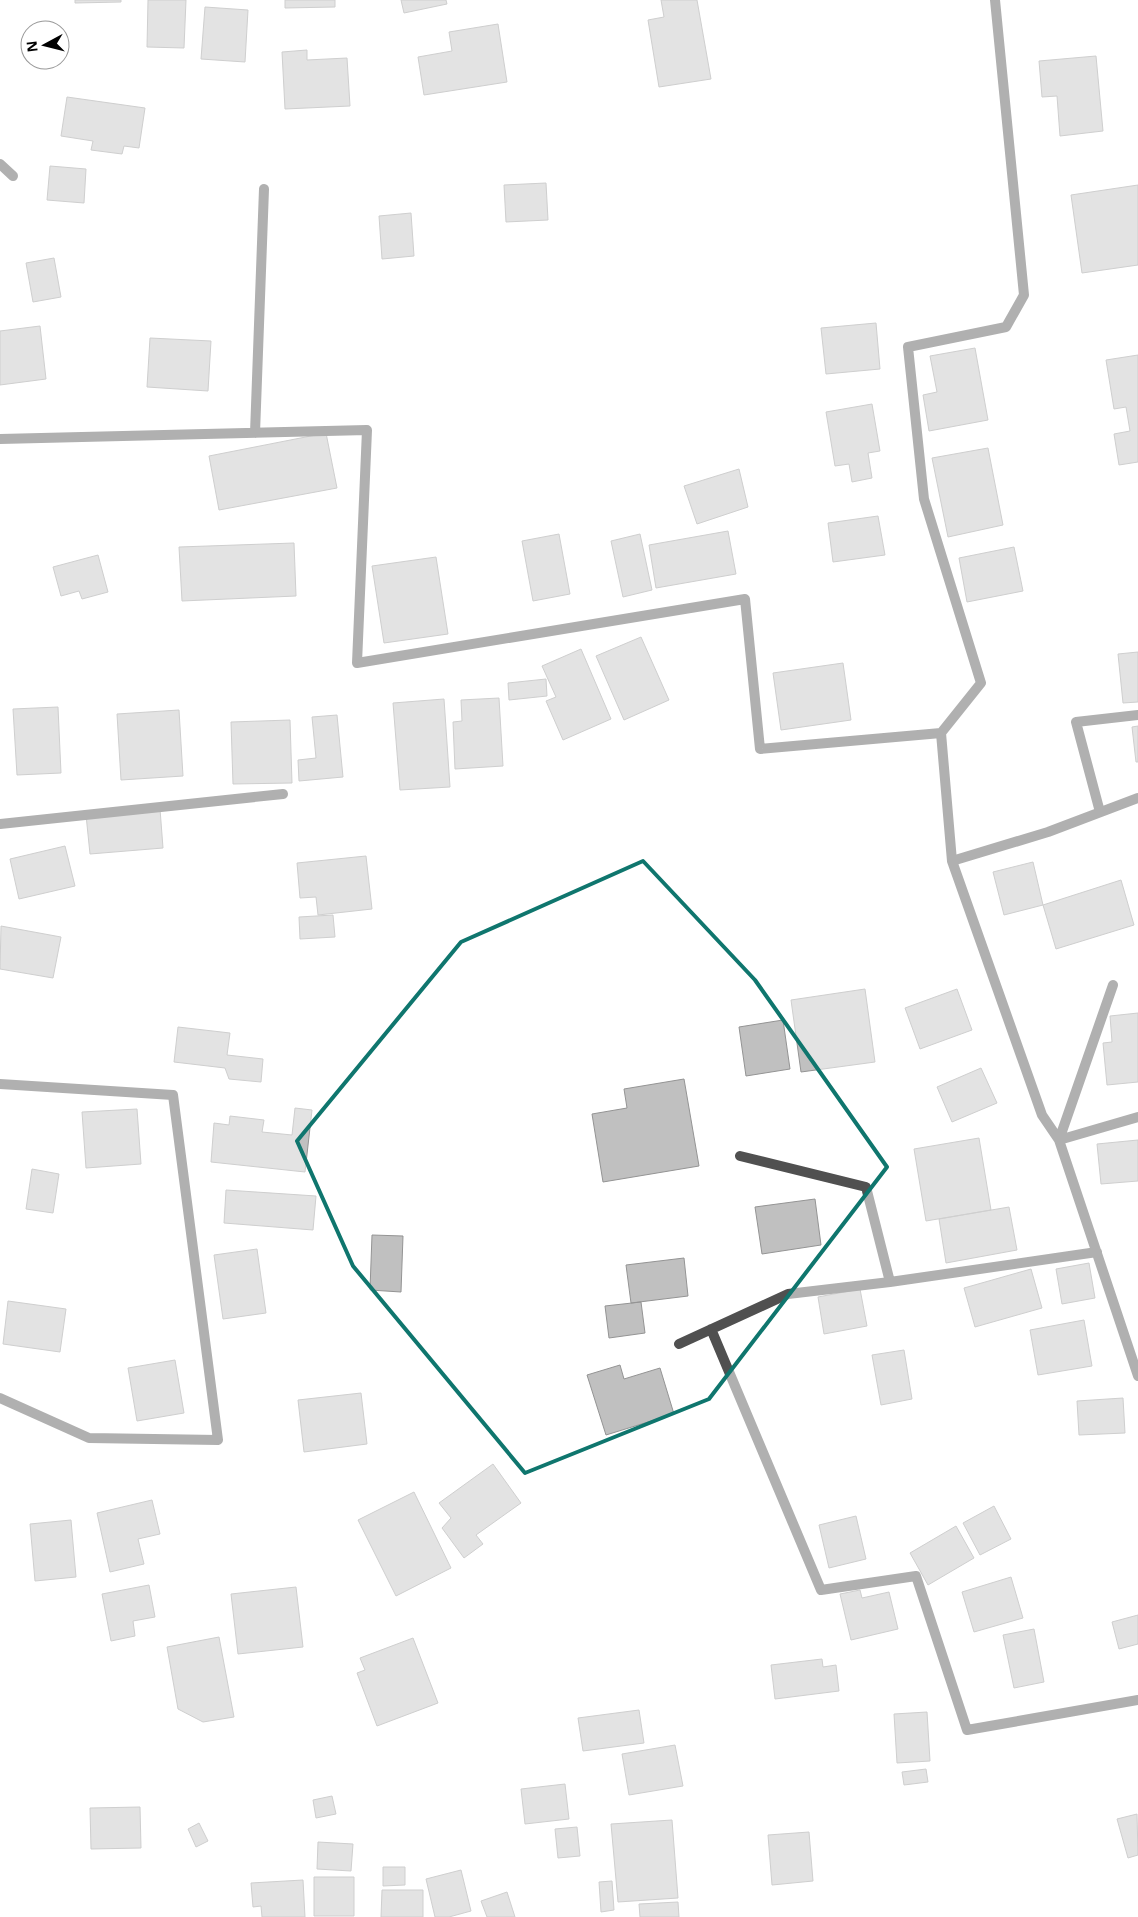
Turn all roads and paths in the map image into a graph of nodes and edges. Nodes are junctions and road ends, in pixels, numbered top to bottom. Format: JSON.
{"nodes":[{"id":1,"x":995,"y":0,"type":"edge"},
{"id":2,"x":0,"y":164,"type":"edge"},
{"id":3,"x":13,"y":176,"type":"dead end"},
{"id":4,"x":264,"y":189,"type":"dead end"},
{"id":5,"x":255,"y":433,"type":"junction"},
{"id":6,"x":0,"y":439,"type":"edge"},
{"id":7,"x":1138,"y":715,"type":"edge"},
{"id":8,"x":941,"y":733,"type":"junction"},
{"id":9,"x":283,"y":794,"type":"dead end"},
{"id":10,"x":1138,"y":798,"type":"edge"},
{"id":11,"x":1100,"y":812,"type":"junction"},
{"id":12,"x":0,"y":824,"type":"edge"},
{"id":13,"x":952,"y":861,"type":"junction"},
{"id":14,"x":1114,"y":985,"type":"dead end"},
{"id":15,"x":0,"y":1084,"type":"edge"},
{"id":16,"x":1138,"y":1117,"type":"edge"},
{"id":17,"x":1059,"y":1140,"type":"junction"},
{"id":18,"x":740,"y":1156,"type":"dead end"},
{"id":19,"x":1096,"y":1252,"type":"junction"},
{"id":20,"x":890,"y":1282,"type":"junction"},
{"id":21,"x":711,"y":1329,"type":"junction"},
{"id":22,"x":679,"y":1344,"type":"dead end"},
{"id":23,"x":1138,"y":1376,"type":"edge"},
{"id":24,"x":0,"y":1398,"type":"edge"},
{"id":25,"x":1138,"y":1700,"type":"edge"}],
"edges":[{"from":1,"to":8,"type":"street"},
{"from":2,"to":3,"type":"street"},
{"from":4,"to":5,"type":"street"},
{"from":5,"to":6,"type":"street"},
{"from":5,"to":8,"type":"street"},
{"from":7,"to":11,"type":"street"},
{"from":8,"to":13,"type":"street"},
{"from":9,"to":12,"type":"street"},
{"from":10,"to":11,"type":"street"},
{"from":11,"to":13,"type":"street"},
{"from":13,"to":17,"type":"street"},
{"from":14,"to":17,"type":"street"},
{"from":15,"to":24,"type":"street"},
{"from":16,"to":17,"type":"street"},
{"from":17,"to":19,"type":"street"},
{"from":18,"to":20,"type":"street"},
{"from":19,"to":20,"type":"street"},
{"from":19,"to":23,"type":"street"},
{"from":20,"to":21,"type":"street"},
{"from":21,"to":22,"type":"street"},
{"from":21,"to":25,"type":"street"}]}
